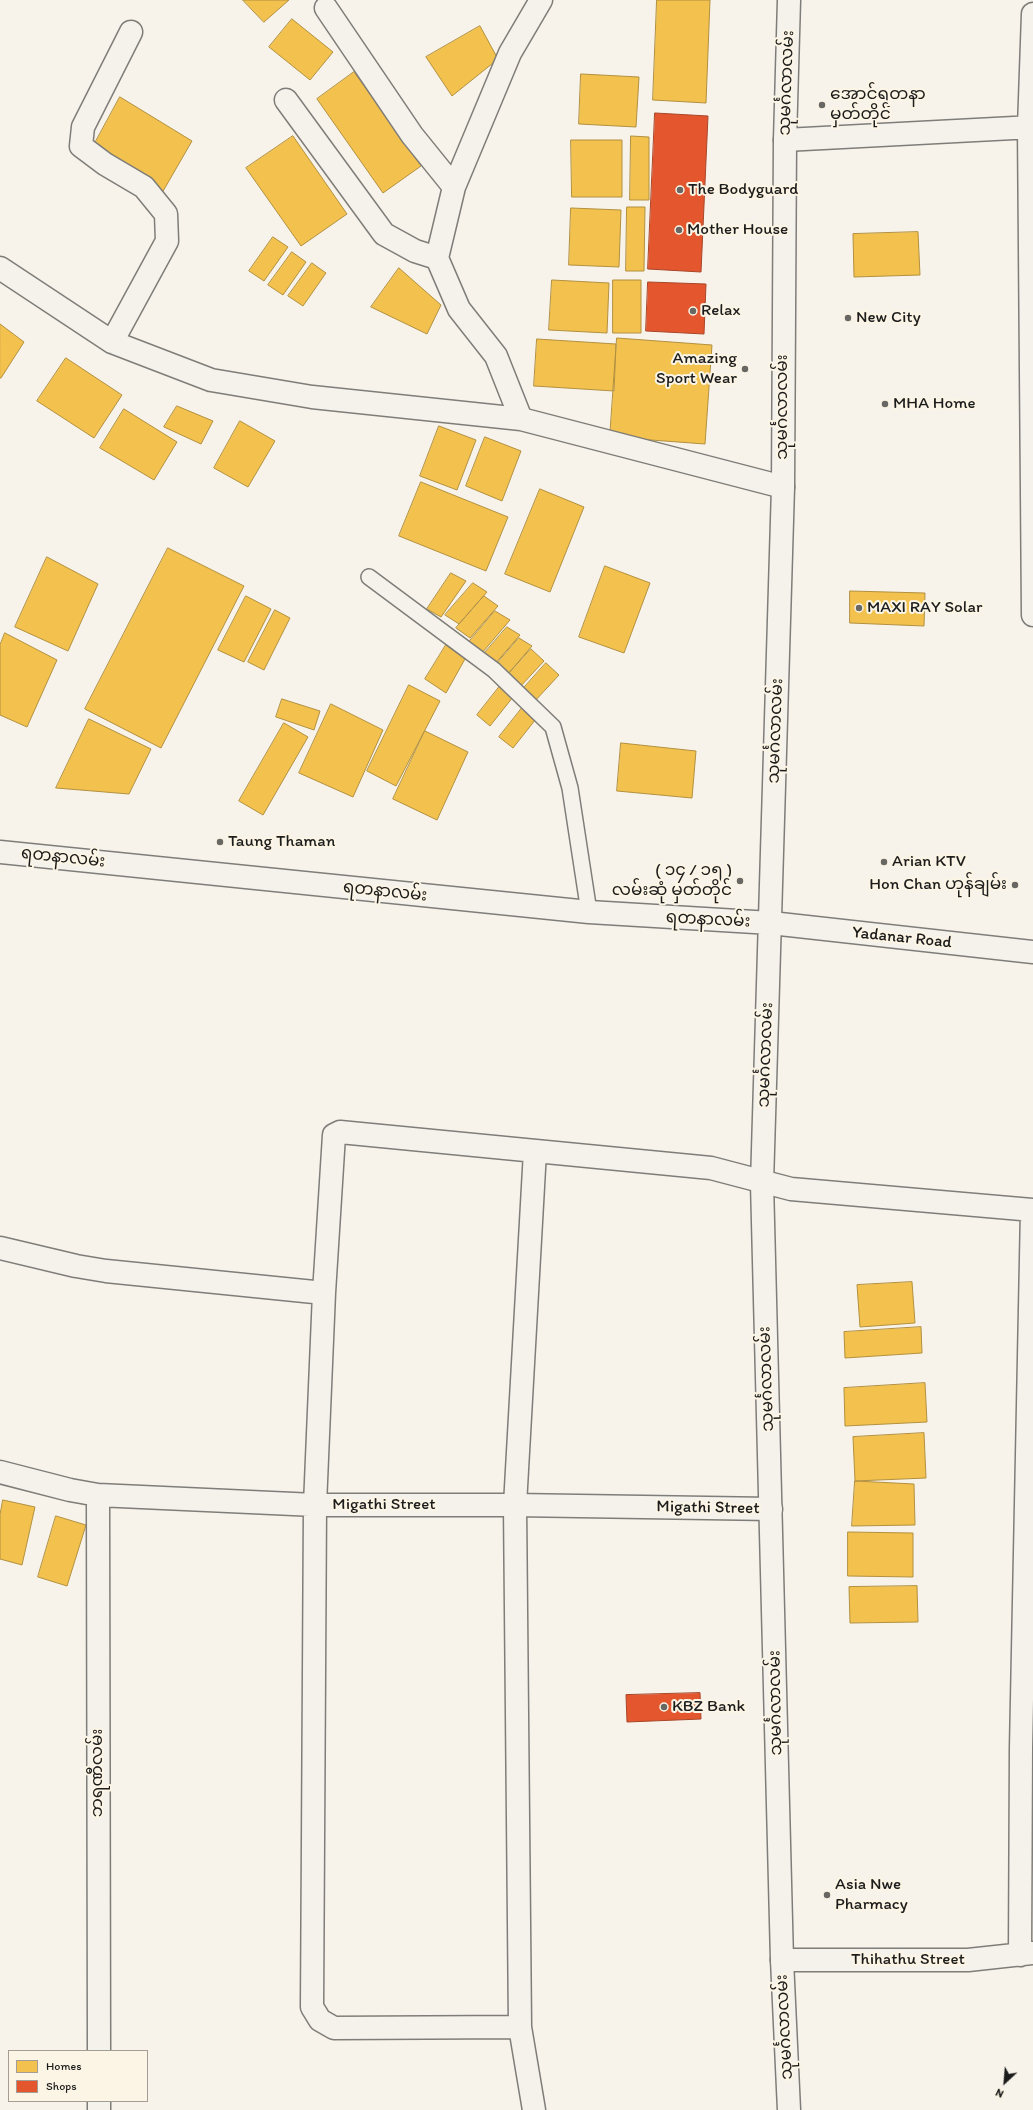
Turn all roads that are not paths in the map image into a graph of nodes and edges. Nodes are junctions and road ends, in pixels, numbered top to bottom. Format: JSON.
{"nodes":[{"id":1,"x":541,"y":0,"type":"edge"},
{"id":2,"x":789,"y":0,"type":"edge"},
{"id":3,"x":326,"y":8,"type":"dead end"},
{"id":4,"x":1033,"y":14,"type":"edge"},
{"id":5,"x":131,"y":32,"type":"dead end"},
{"id":6,"x":286,"y":100,"type":"dead end"},
{"id":7,"x":1031,"y":127,"type":"edge"},
{"id":8,"x":785,"y":140,"type":"junction"},
{"id":9,"x":454,"y":187,"type":"junction"},
{"id":10,"x":437,"y":258,"type":"junction"},
{"id":11,"x":0,"y":268,"type":"edge"},
{"id":12,"x":112,"y":342,"type":"junction"},
{"id":13,"x":521,"y":419,"type":"junction"},
{"id":14,"x":783,"y":487,"type":"junction"},
{"id":15,"x":369,"y":577,"type":"dead end"},
{"id":16,"x":1033,"y":615,"type":"edge"},
{"id":17,"x":0,"y":852,"type":"edge"},
{"id":18,"x":589,"y":912,"type":"junction"},
{"id":19,"x":771,"y":923,"type":"junction"},
{"id":20,"x":1033,"y":952,"type":"edge"},
{"id":21,"x":535,"y":1151,"type":"junction"},
{"id":22,"x":762,"y":1183,"type":"junction"},
{"id":23,"x":1032,"y":1210,"type":"edge"},
{"id":24,"x":0,"y":1248,"type":"edge"},
{"id":25,"x":324,"y":1293,"type":"junction"},
{"id":26,"x":0,"y":1472,"type":"edge"},
{"id":27,"x":98,"y":1495,"type":"junction"},
{"id":28,"x":315,"y":1505,"type":"junction"},
{"id":29,"x":516,"y":1505,"type":"junction"},
{"id":30,"x":771,"y":1509,"type":"junction"},
{"id":31,"x":1027,"y":1747,"type":"edge"},
{"id":32,"x":1026,"y":1954,"type":"edge"},
{"id":33,"x":782,"y":1960,"type":"junction"},
{"id":34,"x":520,"y":2027,"type":"junction"},
{"id":35,"x":98,"y":2050,"type":"edge"},
{"id":36,"x":534,"y":2110,"type":"edge"},
{"id":37,"x":789,"y":2110,"type":"edge"}],
"edges":[{"from":1,"to":9,"type":"street"},
{"from":2,"to":8,"type":"street","name":"သုမင်္ဂလာလမ်း"},
{"from":3,"to":9,"type":"street"},
{"from":4,"to":7,"type":"street"},
{"from":5,"to":12,"type":"street"},
{"from":6,"to":10,"type":"street"},
{"from":7,"to":8,"type":"street"},
{"from":7,"to":16,"type":"street"},
{"from":8,"to":14,"type":"street","name":"သုမင်္ဂလာလမ်း"},
{"from":9,"to":10,"type":"street"},
{"from":10,"to":13,"type":"street"},
{"from":11,"to":12,"type":"street"},
{"from":12,"to":13,"type":"street"},
{"from":13,"to":14,"type":"street"},
{"from":14,"to":19,"type":"street","name":"သုမင်္ဂလာလမ်း"},
{"from":15,"to":18,"type":"lane"},
{"from":17,"to":18,"type":"street","name":"ရတနာလမ်း"},
{"from":18,"to":19,"type":"street","name":"ရတနာလမ်း"},
{"from":19,"to":20,"type":"street","name":"Yadanar Road"},
{"from":19,"to":22,"type":"street","name":"သုမင်္ဂလာလမ်း"},
{"from":21,"to":22,"type":"street"},
{"from":21,"to":25,"type":"street"},
{"from":21,"to":29,"type":"street"},
{"from":22,"to":23,"type":"street"},
{"from":22,"to":30,"type":"street","name":"သုမင်္ဂလာလမ်း"},
{"from":23,"to":31,"type":"street"},
{"from":24,"to":25,"type":"street"},
{"from":25,"to":28,"type":"street"},
{"from":26,"to":27,"type":"street","name":"Migathi Street"},
{"from":27,"to":28,"type":"street","name":"Migathi Street"},
{"from":27,"to":35,"type":"street","name":"ဘရဏီလမ်း"},
{"from":28,"to":29,"type":"street","name":"Migathi Street"},
{"from":28,"to":34,"type":"street"},
{"from":29,"to":30,"type":"street","name":"Migathi Street"},
{"from":29,"to":34,"type":"street"},
{"from":30,"to":33,"type":"street","name":"သုမင်္ဂလာလမ်း"},
{"from":31,"to":32,"type":"street"},
{"from":32,"to":33,"type":"street","name":"Thihathu Street"},
{"from":33,"to":37,"type":"street","name":"သုမင်္ဂလာလမ်း"},
{"from":34,"to":36,"type":"street"}]}
